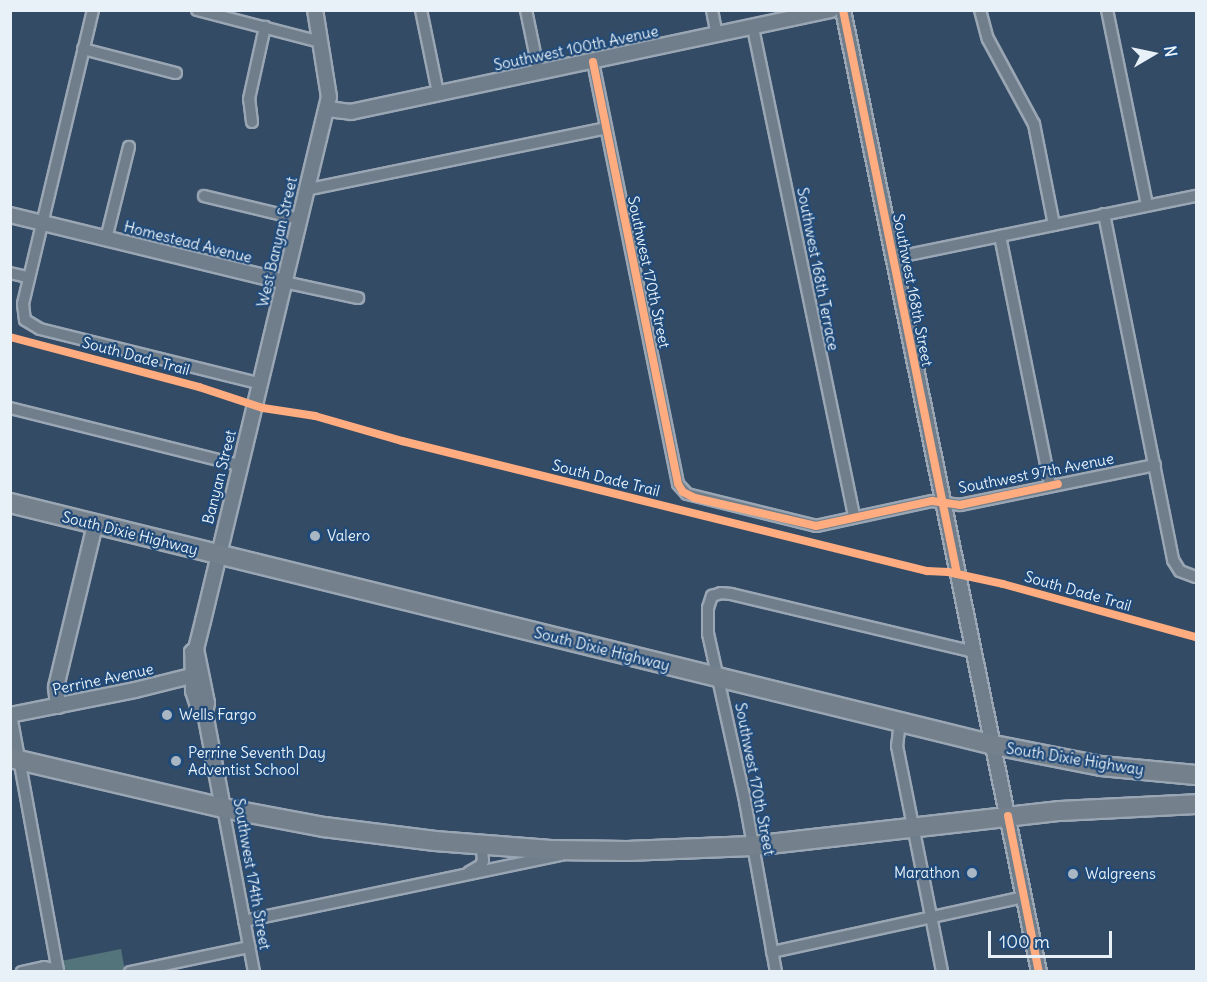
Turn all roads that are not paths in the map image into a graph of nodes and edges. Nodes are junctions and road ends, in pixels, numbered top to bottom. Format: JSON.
{"nodes":[{"id":1,"x":93,"y":10,"type":"edge"},
{"id":2,"x":197,"y":10,"type":"edge"},
{"id":3,"x":315,"y":10,"type":"edge"},
{"id":4,"x":421,"y":10,"type":"edge"},
{"id":5,"x":526,"y":10,"type":"edge"},
{"id":6,"x":712,"y":10,"type":"edge"},
{"id":7,"x":831,"y":10,"type":"edge"},
{"id":8,"x":843,"y":10,"type":"edge"},
{"id":9,"x":980,"y":10,"type":"edge"},
{"id":10,"x":1107,"y":10,"type":"edge"},
{"id":11,"x":265,"y":27,"type":"junction"},
{"id":12,"x":753,"y":28,"type":"junction"},
{"id":13,"x":717,"y":36,"type":"junction"},
{"id":14,"x":321,"y":42,"type":"junction"},
{"id":15,"x":83,"y":50,"type":"junction"},
{"id":16,"x":593,"y":62,"type":"junction"},
{"id":17,"x":176,"y":73,"type":"dead end"},
{"id":18,"x":539,"y":73,"type":"junction"},
{"id":19,"x":438,"y":93,"type":"junction"},
{"id":20,"x":327,"y":109,"type":"junction"},
{"id":21,"x":252,"y":122,"type":"dead end"},
{"id":22,"x":606,"y":128,"type":"junction"},
{"id":23,"x":129,"y":147,"type":"dead end"},
{"id":24,"x":305,"y":190,"type":"junction"},
{"id":25,"x":204,"y":196,"type":"dead end"},
{"id":26,"x":1197,"y":196,"type":"edge"},
{"id":27,"x":1147,"y":206,"type":"junction"},
{"id":28,"x":1104,"y":214,"type":"junction"},
{"id":29,"x":10,"y":215,"type":"edge"},
{"id":30,"x":299,"y":219,"type":"junction"},
{"id":31,"x":41,"y":222,"type":"junction"},
{"id":32,"x":1054,"y":225,"type":"junction"},
{"id":33,"x":1000,"y":236,"type":"junction"},
{"id":34,"x":106,"y":239,"type":"junction"},
{"id":35,"x":893,"y":258,"type":"junction"},
{"id":36,"x":10,"y":273,"type":"edge"},
{"id":37,"x":28,"y":277,"type":"junction"},
{"id":38,"x":285,"y":282,"type":"junction"},
{"id":39,"x":358,"y":298,"type":"dead end"},
{"id":40,"x":260,"y":383,"type":"junction"},
{"id":41,"x":10,"y":408,"type":"edge"},
{"id":42,"x":238,"y":465,"type":"junction"},
{"id":43,"x":1155,"y":465,"type":"junction"},
{"id":44,"x":1050,"y":485,"type":"junction"},
{"id":45,"x":680,"y":488,"type":"joint"},
{"id":46,"x":942,"y":502,"type":"junction"},
{"id":47,"x":10,"y":503,"type":"edge"},
{"id":48,"x":854,"y":517,"type":"junction"},
{"id":49,"x":95,"y":524,"type":"junction"},
{"id":50,"x":218,"y":554,"type":"junction"},
{"id":51,"x":1197,"y":577,"type":"edge"},
{"id":52,"x":974,"y":652,"type":"junction"},
{"id":53,"x":196,"y":675,"type":"junction"},
{"id":54,"x":718,"y":678,"type":"junction"},
{"id":55,"x":58,"y":706,"type":"junction"},
{"id":56,"x":205,"y":713,"type":"joint"},
{"id":57,"x":11,"y":715,"type":"edge"},
{"id":58,"x":900,"y":722,"type":"junction"},
{"id":59,"x":994,"y":745,"type":"junction"},
{"id":60,"x":15,"y":759,"type":"edge"},
{"id":61,"x":1197,"y":775,"type":"edge"},
{"id":62,"x":1197,"y":804,"type":"edge"},
{"id":63,"x":223,"y":808,"type":"junction"},
{"id":64,"x":1008,"y":816,"type":"junction"},
{"id":65,"x":914,"y":829,"type":"junction"},
{"id":66,"x":477,"y":845,"type":"junction"},
{"id":67,"x":752,"y":846,"type":"junction"},
{"id":68,"x":583,"y":850,"type":"junction"},
{"id":69,"x":467,"y":874,"type":"junction"},
{"id":70,"x":1024,"y":897,"type":"junction"},
{"id":71,"x":930,"y":918,"type":"junction"},
{"id":72,"x":244,"y":921,"type":"junction"},
{"id":73,"x":249,"y":947,"type":"junction"},
{"id":74,"x":772,"y":952,"type":"junction"},
{"id":75,"x":22,"y":972,"type":"edge"},
{"id":76,"x":130,"y":972,"type":"edge"},
{"id":77,"x":254,"y":972,"type":"edge"},
{"id":78,"x":776,"y":972,"type":"edge"},
{"id":79,"x":942,"y":972,"type":"edge"},
{"id":80,"x":1039,"y":972,"type":"edge"}],
"edges":[{"from":1,"to":15,"type":"street"},
{"from":2,"to":11,"type":"street"},
{"from":3,"to":14,"type":"street","name":"West Banyan Street"},
{"from":4,"to":19,"type":"street"},
{"from":5,"to":18,"type":"street"},
{"from":6,"to":13,"type":"street"},
{"from":7,"to":12,"type":"street","name":"Southwest 100th Avenue"},
{"from":8,"to":35,"type":"street","name":"Southwest 168th Street"},
{"from":9,"to":32,"type":"street"},
{"from":10,"to":27,"type":"street"},
{"from":11,"to":14,"type":"street"},
{"from":11,"to":21,"type":"street"},
{"from":12,"to":13,"type":"street","name":"Southwest 100th Avenue"},
{"from":12,"to":48,"type":"street","name":"Southwest 168th Terrace"},
{"from":13,"to":16,"type":"street","name":"Southwest 100th Avenue"},
{"from":14,"to":20,"type":"street","name":"West Banyan Street"},
{"from":15,"to":17,"type":"street"},
{"from":15,"to":31,"type":"street"},
{"from":16,"to":18,"type":"street","name":"Southwest 100th Avenue"},
{"from":16,"to":22,"type":"street","name":"Southwest 170th Street"},
{"from":18,"to":19,"type":"street","name":"Southwest 100th Avenue"},
{"from":19,"to":20,"type":"street","name":"Southwest 100th Avenue"},
{"from":20,"to":24,"type":"street","name":"West Banyan Street"},
{"from":22,"to":24,"type":"street"},
{"from":22,"to":45,"type":"street","name":"Southwest 170th Street"},
{"from":23,"to":34,"type":"street"},
{"from":24,"to":30,"type":"street","name":"West Banyan Street"},
{"from":25,"to":30,"type":"street"},
{"from":26,"to":27,"type":"street"},
{"from":27,"to":28,"type":"street"},
{"from":28,"to":32,"type":"street"},
{"from":28,"to":43,"type":"street"},
{"from":29,"to":31,"type":"street","name":"Homestead Avenue"},
{"from":30,"to":38,"type":"street","name":"West Banyan Street"},
{"from":31,"to":34,"type":"street","name":"Homestead Avenue"},
{"from":31,"to":37,"type":"street"},
{"from":32,"to":33,"type":"street"},
{"from":33,"to":35,"type":"street"},
{"from":33,"to":44,"type":"street"},
{"from":34,"to":38,"type":"street","name":"Homestead Avenue"},
{"from":35,"to":46,"type":"street","name":"Southwest 168th Street"},
{"from":36,"to":37,"type":"street"},
{"from":37,"to":40,"type":"street"},
{"from":38,"to":39,"type":"street","name":"Homestead Avenue"},
{"from":38,"to":40,"type":"street","name":"West Banyan Street"},
{"from":40,"to":42,"type":"street","name":"Banyan Street"},
{"from":41,"to":42,"type":"street"},
{"from":42,"to":50,"type":"street","name":"Banyan Street"},
{"from":43,"to":44,"type":"street","name":"Southwest 97th Avenue"},
{"from":43,"to":51,"type":"street"},
{"from":44,"to":46,"type":"street","name":"Southwest 97th Avenue"},
{"from":45,"to":48,"type":"street","name":"Southwest 97th Avenue"},
{"from":46,"to":48,"type":"street","name":"Southwest 97th Avenue"},
{"from":46,"to":52,"type":"street","name":"Southwest 168th Street"},
{"from":47,"to":49,"type":"highway","name":"South Dixie Highway"},
{"from":49,"to":50,"type":"highway","name":"South Dixie Highway"},
{"from":49,"to":55,"type":"street"},
{"from":50,"to":53,"type":"street","name":"Banyan Street"},
{"from":50,"to":54,"type":"highway","name":"South Dixie Highway"},
{"from":52,"to":54,"type":"street","name":"Southwest 170th Street"},
{"from":52,"to":59,"type":"street","name":"Southwest 168th Street"},
{"from":53,"to":55,"type":"street","name":"Perrine Avenue"},
{"from":53,"to":56,"type":"street","name":"Banyan Street"},
{"from":54,"to":58,"type":"highway","name":"South Dixie Highway"},
{"from":54,"to":67,"type":"street","name":"Southwest 170th Street"},
{"from":55,"to":57,"type":"street","name":"Perrine Avenue"},
{"from":56,"to":63,"type":"street","name":"Southwest 174th Street"},
{"from":57,"to":60,"type":"street"},
{"from":58,"to":59,"type":"highway","name":"South Dixie Highway"},
{"from":58,"to":65,"type":"street"},
{"from":59,"to":61,"type":"highway","name":"South Dixie Highway"},
{"from":59,"to":64,"type":"street","name":"Southwest 168th Street"},
{"from":60,"to":63,"type":"highway"},
{"from":60,"to":75,"type":"street"},
{"from":62,"to":64,"type":"highway"},
{"from":63,"to":66,"type":"highway"},
{"from":63,"to":72,"type":"street","name":"Southwest 174th Street"},
{"from":64,"to":65,"type":"highway"},
{"from":64,"to":70,"type":"street","name":"Southwest 168th Street"},
{"from":65,"to":67,"type":"highway"},
{"from":65,"to":71,"type":"street"},
{"from":66,"to":68,"type":"highway"},
{"from":66,"to":69,"type":"street"},
{"from":67,"to":68,"type":"highway"},
{"from":67,"to":74,"type":"street","name":"Southwest 170th Street"},
{"from":68,"to":69,"type":"street"},
{"from":69,"to":72,"type":"street"},
{"from":70,"to":71,"type":"street"},
{"from":70,"to":80,"type":"street","name":"Southwest 168th Street"},
{"from":71,"to":74,"type":"street"},
{"from":71,"to":79,"type":"street"},
{"from":72,"to":73,"type":"street","name":"Southwest 174th Street"},
{"from":73,"to":76,"type":"street"},
{"from":73,"to":77,"type":"street","name":"Southwest 174th Street"},
{"from":74,"to":78,"type":"street","name":"Southwest 170th Street"}]}
